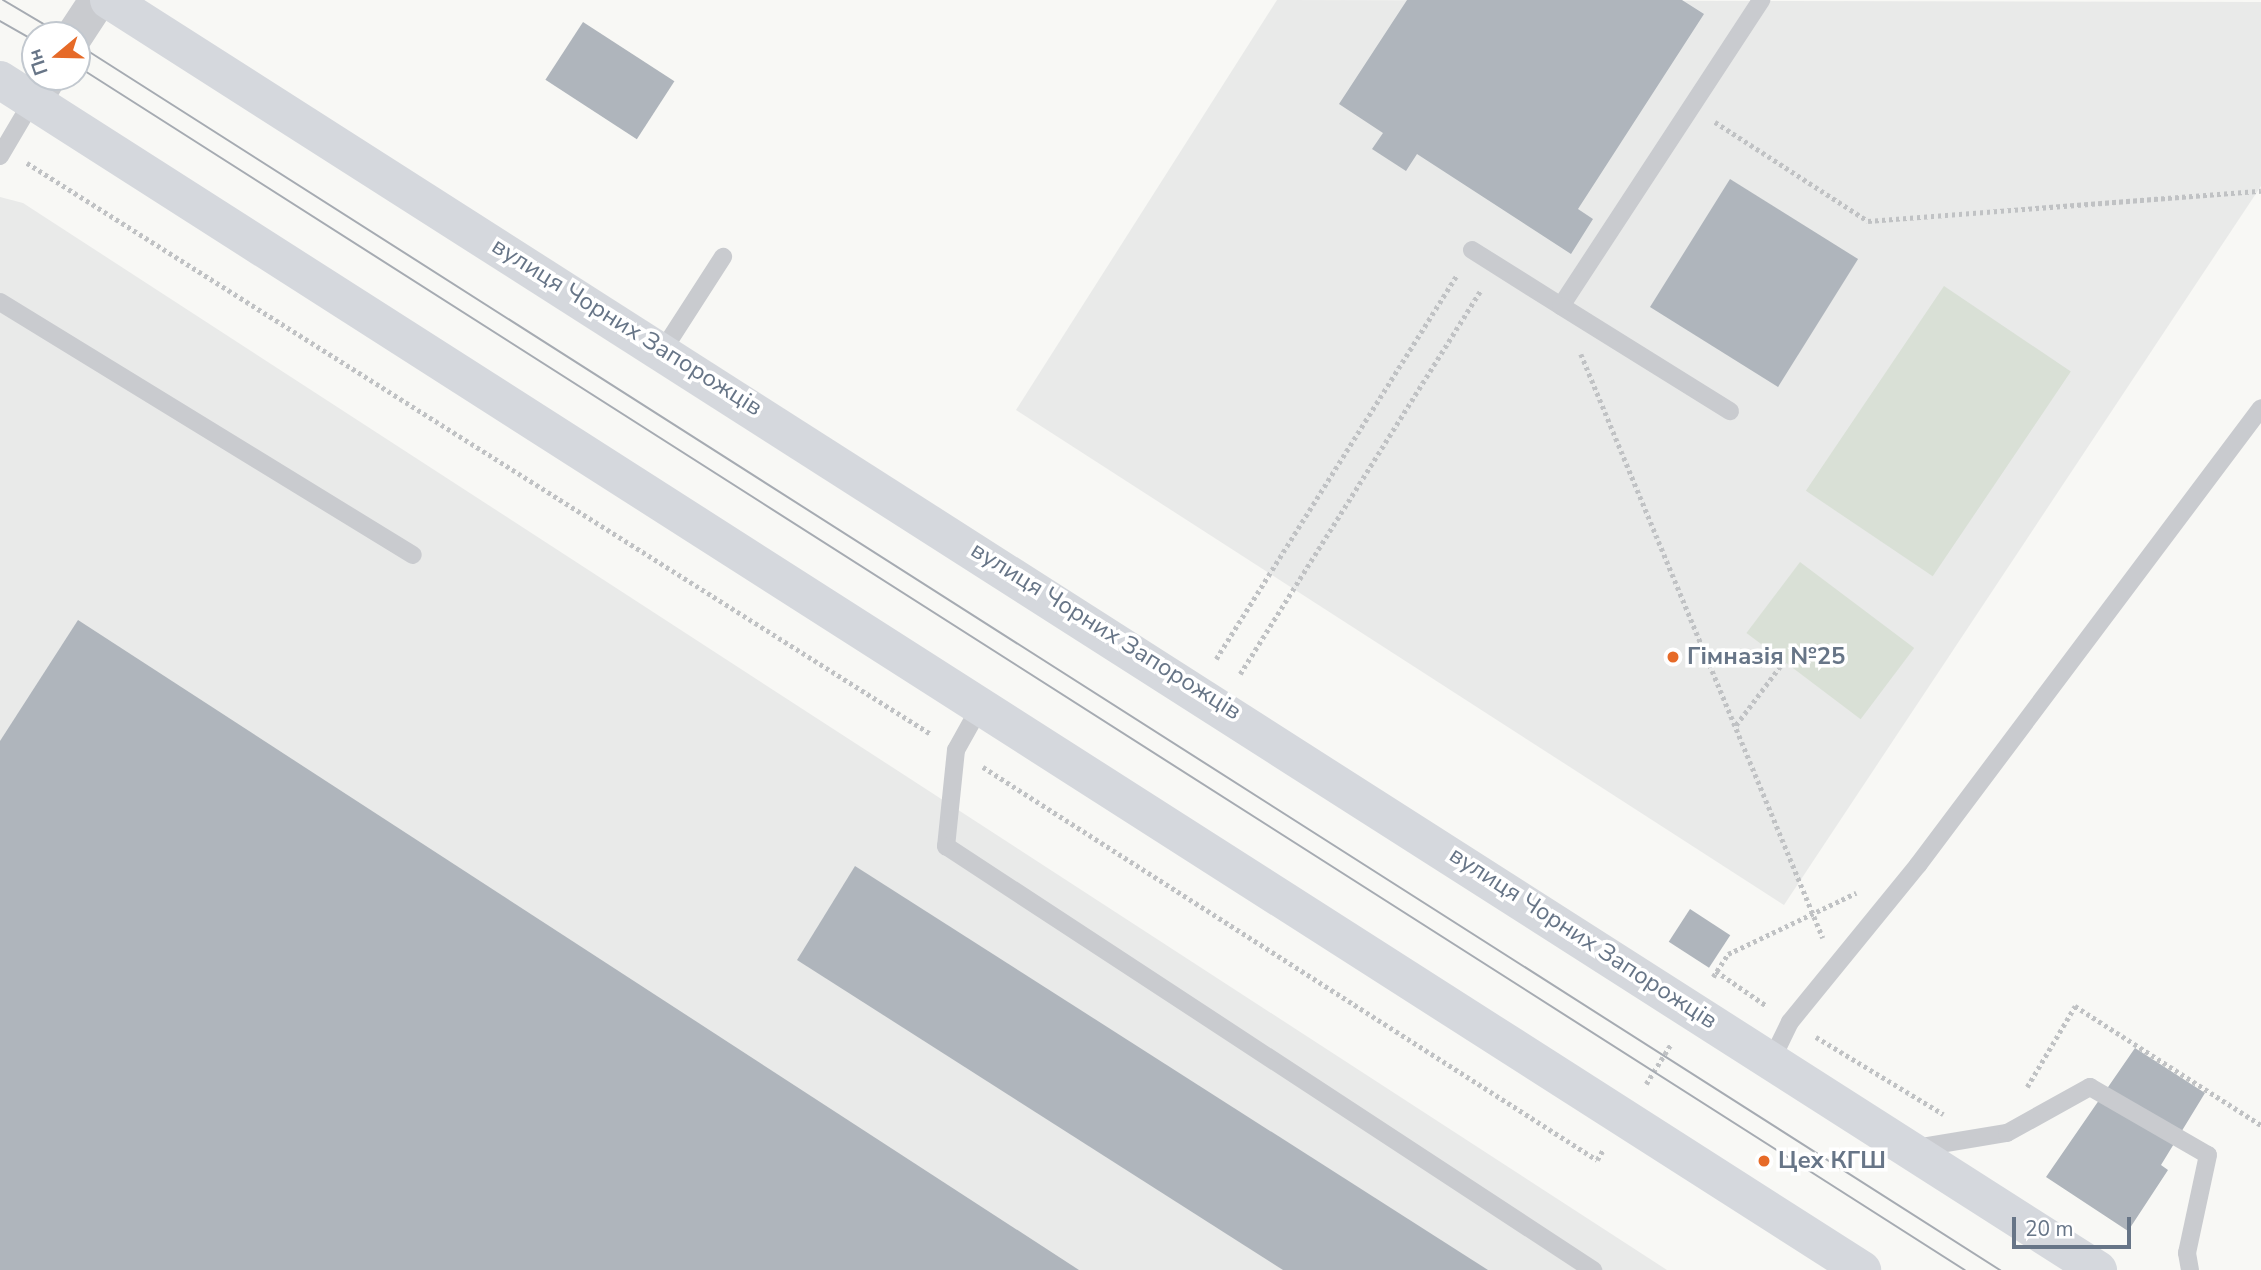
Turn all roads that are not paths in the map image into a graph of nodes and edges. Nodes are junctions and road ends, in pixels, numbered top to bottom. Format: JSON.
{"nodes":[{"id":1,"x":97,"y":0,"type":"edge"},
{"id":2,"x":109,"y":0,"type":"edge"},
{"id":3,"x":1761,"y":0,"type":"edge"},
{"id":4,"x":83,"y":21,"type":"edge"},
{"id":5,"x":0,"y":80,"type":"edge"},
{"id":6,"x":21,"y":84,"type":"edge"},
{"id":7,"x":38,"y":91,"type":"edge"},
{"id":8,"x":45,"y":91,"type":"edge"},
{"id":9,"x":2,"y":152,"type":"edge"},
{"id":10,"x":1472,"y":250,"type":"road end"},
{"id":11,"x":723,"y":257,"type":"dead end"},
{"id":12,"x":0,"y":302,"type":"edge"},
{"id":13,"x":1561,"y":306,"type":"junction"},
{"id":14,"x":663,"y":350,"type":"junction"},
{"id":15,"x":2261,"y":408,"type":"edge"},
{"id":16,"x":1730,"y":411,"type":"dead end"},
{"id":17,"x":413,"y":555,"type":"dead end"},
{"id":18,"x":980,"y":706,"type":"junction"},
{"id":19,"x":1772,"y":1059,"type":"junction"},
{"id":20,"x":1912,"y":1149,"type":"junction"},
{"id":21,"x":1593,"y":1270,"type":"edge"},
{"id":22,"x":1862,"y":1270,"type":"edge"},
{"id":23,"x":2098,"y":1270,"type":"edge"},
{"id":24,"x":2190,"y":1270,"type":"edge"}],
"edges":[{"from":1,"to":4,"type":"street"},
{"from":2,"to":14,"type":"main road","name":"вулиця Чорних Запорожців"},
{"from":3,"to":13,"type":"lane"},
{"from":5,"to":6,"type":"main road"},
{"from":7,"to":9,"type":"lane"},
{"from":8,"to":18,"type":"main road"},
{"from":10,"to":13,"type":"lane"},
{"from":11,"to":14,"type":"lane"},
{"from":12,"to":17,"type":"lane"},
{"from":13,"to":16,"type":"lane"},
{"from":14,"to":19,"type":"main road","name":"вулиця Чорних Запорожців"},
{"from":15,"to":19,"type":"lane"},
{"from":18,"to":21,"type":"lane"},
{"from":18,"to":22,"type":"main road"},
{"from":19,"to":20,"type":"main road","name":"вулиця Чорних Запорожців"},
{"from":20,"to":23,"type":"main road","name":"вулиця Чорних Запорожців"},
{"from":20,"to":24,"type":"lane"}]}
